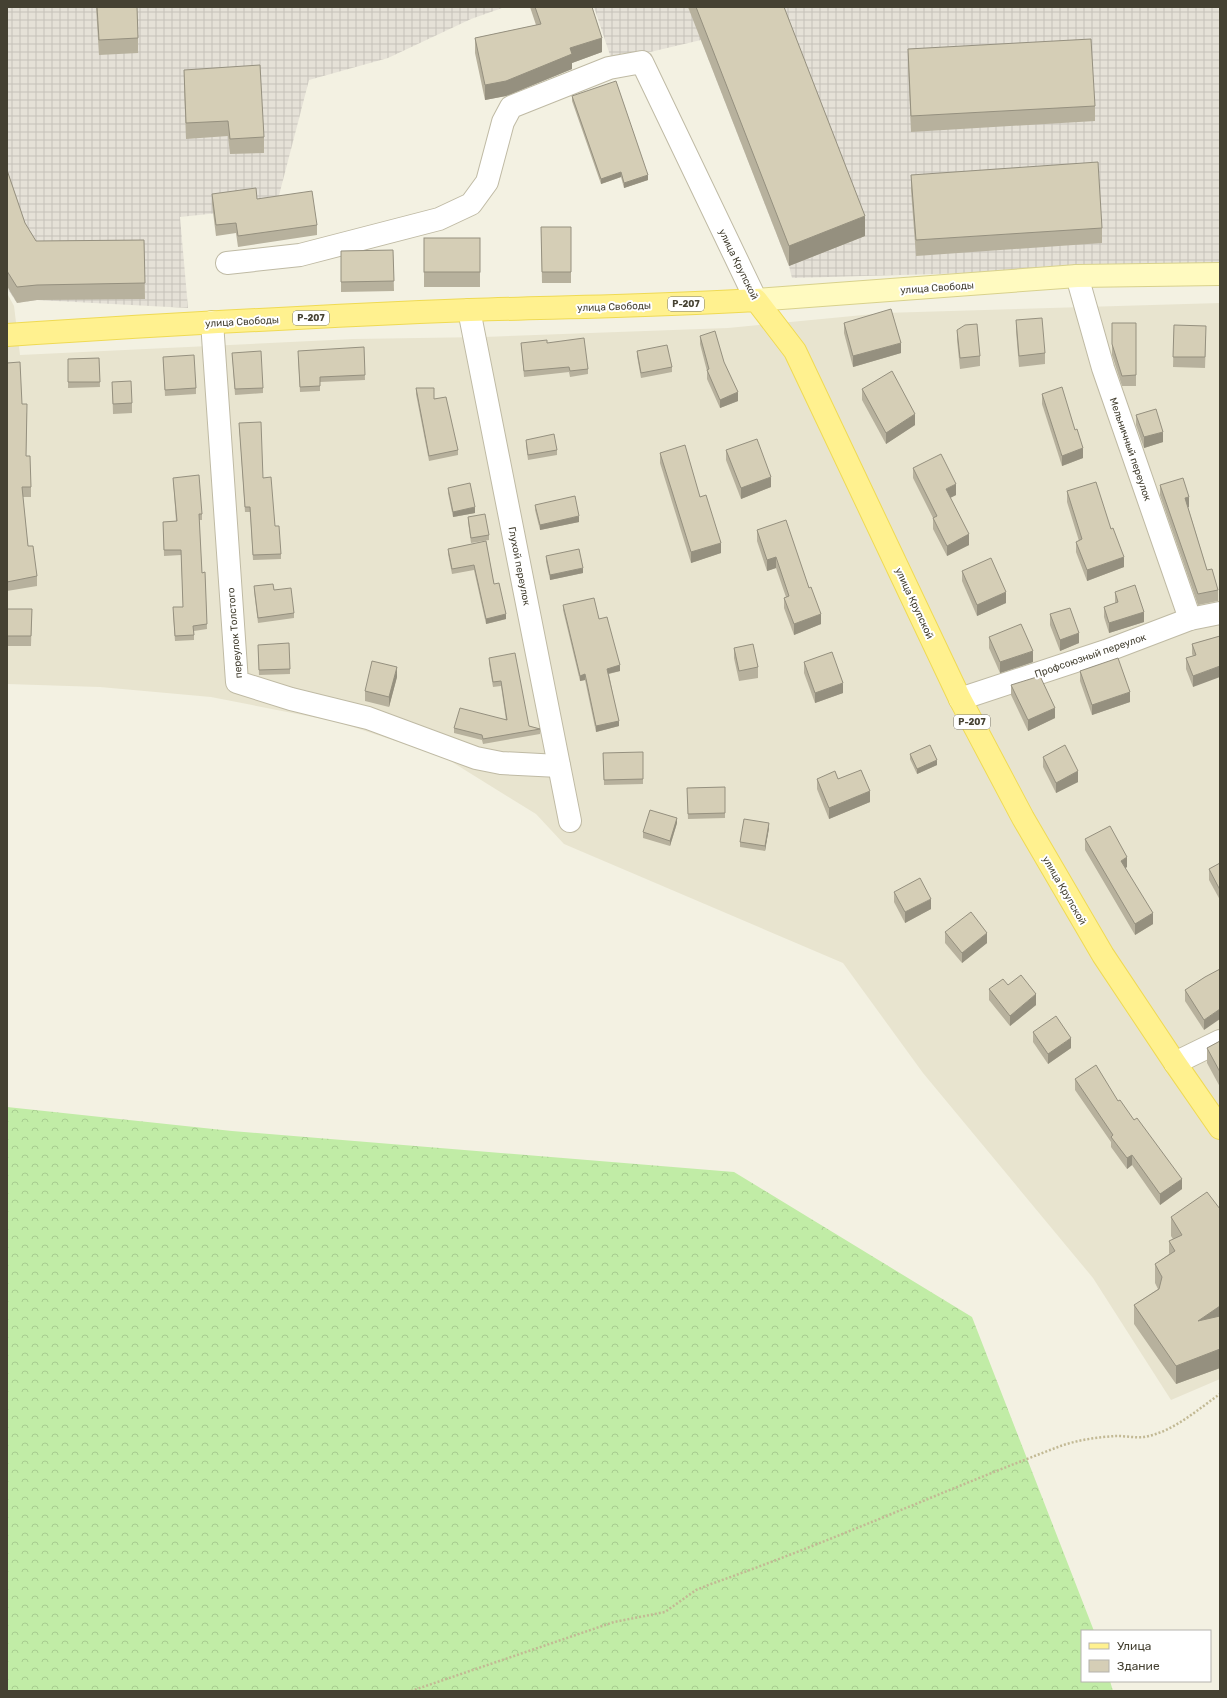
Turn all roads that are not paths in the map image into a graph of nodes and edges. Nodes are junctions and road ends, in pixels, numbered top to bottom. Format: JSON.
{"nodes":[{"id":1,"x":227,"y":263,"type":"dead end"},
{"id":2,"x":1220,"y":274,"type":"edge"},
{"id":3,"x":1077,"y":276,"type":"junction"},
{"id":4,"x":756,"y":300,"type":"junction"},
{"id":5,"x":469,"y":310,"type":"junction"},
{"id":6,"x":212,"y":322,"type":"junction"},
{"id":7,"x":7,"y":335,"type":"edge"},
{"id":8,"x":1220,"y":613,"type":"edge"},
{"id":9,"x":1190,"y":619,"type":"junction"},
{"id":10,"x":960,"y":699,"type":"junction"},
{"id":11,"x":559,"y":766,"type":"junction"},
{"id":12,"x":570,"y":821,"type":"dead end"},
{"id":13,"x":1220,"y":1041,"type":"edge"},
{"id":14,"x":1175,"y":1063,"type":"junction"},
{"id":15,"x":1220,"y":1128,"type":"edge"}],
"edges":[{"from":1,"to":4,"type":"street","name":"улица Крупской"},
{"from":2,"to":3,"type":"street","name":"улица Свободы"},
{"from":3,"to":4,"type":"street","name":"улица Свободы"},
{"from":3,"to":9,"type":"street","name":"Мельничный переулок"},
{"from":4,"to":5,"type":"main road","name":"улица Свободы","number":"Р-207"},
{"from":4,"to":10,"type":"main road","name":"улица Крупской","number":"Р-207"},
{"from":5,"to":6,"type":"main road","name":"улица Свободы","number":"Р-207"},
{"from":5,"to":11,"type":"street","name":"Глухой переулок"},
{"from":6,"to":7,"type":"main road","name":"улица Свободы","number":"Р-207"},
{"from":6,"to":11,"type":"street","name":"переулок Толстого"},
{"from":8,"to":9,"type":"street","name":"Профсоюзный переулок"},
{"from":9,"to":10,"type":"street","name":"Профсоюзный переулок"},
{"from":10,"to":14,"type":"main road","name":"улица Крупской","number":"Р-207"},
{"from":11,"to":12,"type":"street","name":"Глухой переулок"},
{"from":13,"to":14,"type":"street"},
{"from":14,"to":15,"type":"main road","name":"улица Крупской","number":"Р-207"}]}
